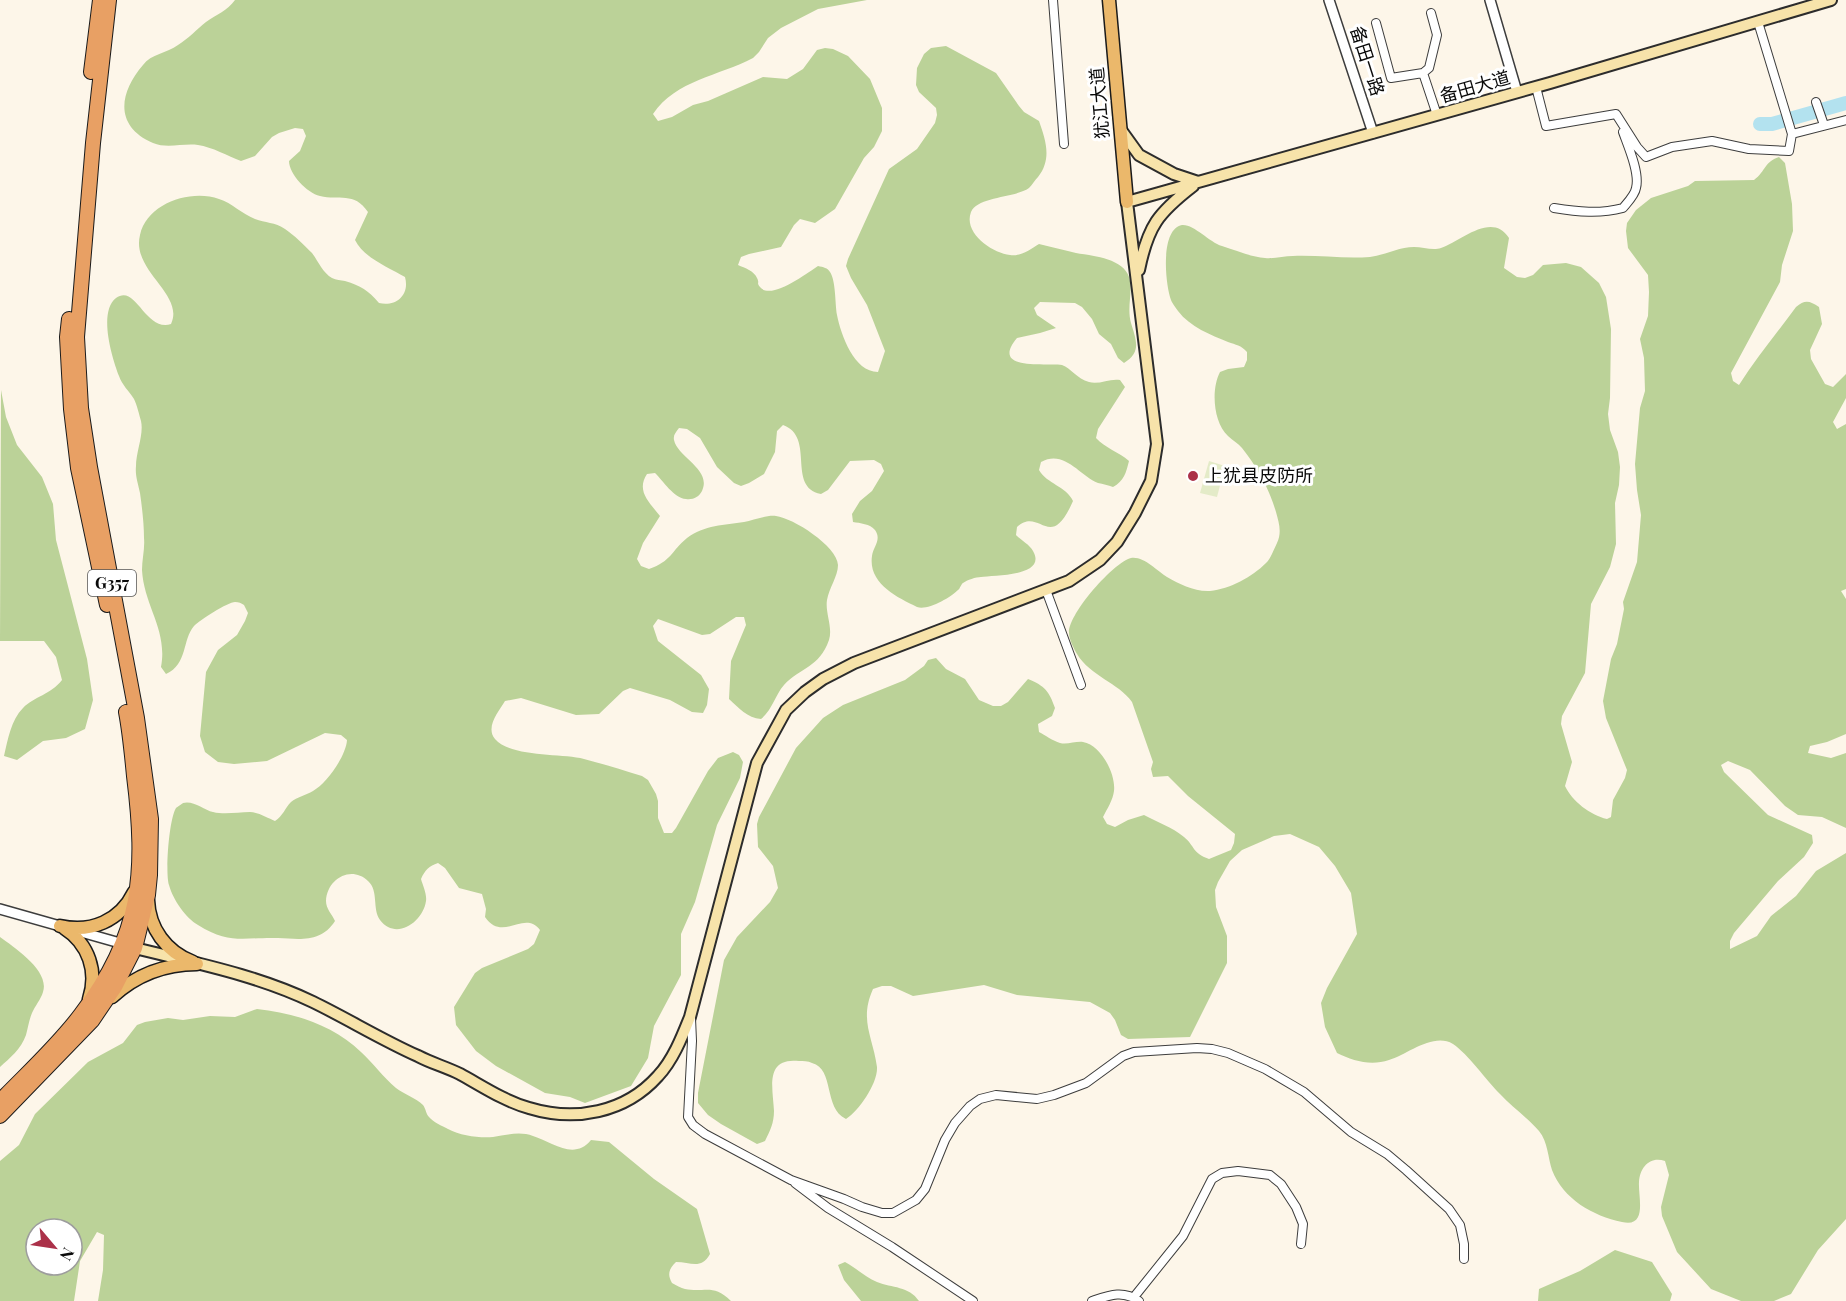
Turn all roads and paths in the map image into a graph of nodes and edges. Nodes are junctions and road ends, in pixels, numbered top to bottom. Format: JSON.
{"nodes":[{"id":1,"x":100,"y":0,"type":"edge"},
{"id":2,"x":109,"y":0,"type":"edge"},
{"id":3,"x":1053,"y":0,"type":"edge"},
{"id":4,"x":1109,"y":0,"type":"edge"},
{"id":5,"x":1329,"y":0,"type":"edge"},
{"id":6,"x":1490,"y":0,"type":"edge"},
{"id":7,"x":1831,"y":0,"type":"edge"},
{"id":8,"x":1431,"y":13,"type":"dead end"},
{"id":9,"x":1758,"y":21,"type":"junction"},
{"id":10,"x":1376,"y":23,"type":"dead end"},
{"id":11,"x":1423,"y":73,"type":"junction"},
{"id":12,"x":1536,"y":87,"type":"junction"},
{"id":13,"x":1517,"y":92,"type":"junction"},
{"id":14,"x":1816,"y":102,"type":"dead end"},
{"id":15,"x":1437,"y":115,"type":"junction"},
{"id":16,"x":1618,"y":119,"type":"junction"},
{"id":17,"x":1846,"y":120,"type":"edge"},
{"id":18,"x":1824,"y":125,"type":"junction"},
{"id":19,"x":1121,"y":130,"type":"junction"},
{"id":20,"x":1373,"y":133,"type":"junction"},
{"id":21,"x":1792,"y":134,"type":"junction"},
{"id":22,"x":1064,"y":144,"type":"dead end"},
{"id":23,"x":1198,"y":182,"type":"junction"},
{"id":24,"x":1127,"y":202,"type":"junction"},
{"id":25,"x":1554,"y":207,"type":"dead end"},
{"id":26,"x":1137,"y":279,"type":"junction"},
{"id":27,"x":1046,"y":590,"type":"junction"},
{"id":28,"x":1081,"y":685,"type":"dead end"},
{"id":29,"x":140,"y":875,"type":"junction"},
{"id":30,"x":148,"y":895,"type":"junction"},
{"id":31,"x":0,"y":909,"type":"edge"},
{"id":32,"x":60,"y":926,"type":"junction"},
{"id":33,"x":129,"y":946,"type":"junction"},
{"id":34,"x":196,"y":964,"type":"junction"},
{"id":35,"x":690,"y":1017,"type":"junction"},
{"id":36,"x":87,"y":1018,"type":"junction"},
{"id":37,"x":0,"y":1101,"type":"edge"},
{"id":38,"x":0,"y":1116,"type":"edge"},
{"id":39,"x":791,"y":1180,"type":"junction"},
{"id":40,"x":1301,"y":1244,"type":"dead end"},
{"id":41,"x":1464,"y":1259,"type":"dead end"},
{"id":42,"x":1137,"y":1299,"type":"edge"},
{"id":43,"x":973,"y":1301,"type":"edge"},
{"id":44,"x":1092,"y":1301,"type":"edge"}],
"edges":[{"from":1,"to":29,"type":"highway","number":"G357"},
{"from":2,"to":30,"type":"highway","number":"G357"},
{"from":3,"to":22,"type":"street"},
{"from":4,"to":19,"type":"main road","name":"犹江大道"},
{"from":5,"to":20,"type":"street","name":"备田一路"},
{"from":6,"to":13,"type":"street"},
{"from":7,"to":9,"type":"main road","name":"备田大道"},
{"from":8,"to":11,"type":"street"},
{"from":9,"to":12,"type":"main road","name":"备田大道"},
{"from":9,"to":21,"type":"street"},
{"from":10,"to":11,"type":"street"},
{"from":11,"to":15,"type":"street"},
{"from":12,"to":13,"type":"main road","name":"备田大道"},
{"from":12,"to":16,"type":"street"},
{"from":13,"to":15,"type":"main road","name":"备田大道"},
{"from":14,"to":18,"type":"street"},
{"from":15,"to":20,"type":"main road","name":"备田大道"},
{"from":16,"to":21,"type":"street"},
{"from":16,"to":25,"type":"street"},
{"from":17,"to":18,"type":"street"},
{"from":18,"to":21,"type":"street"},
{"from":19,"to":23,"type":"main road"},
{"from":19,"to":24,"type":"main road","name":"犹江大道"},
{"from":20,"to":23,"type":"main road","name":"备田大道"},
{"from":23,"to":24,"type":"main road","name":"备田大道"},
{"from":23,"to":26,"type":"main road"},
{"from":24,"to":26,"type":"main road"},
{"from":26,"to":27,"type":"main road"},
{"from":27,"to":28,"type":"street"},
{"from":27,"to":35,"type":"main road"},
{"from":29,"to":32,"type":"main road"},
{"from":29,"to":33,"type":"highway","number":"G357"},
{"from":30,"to":33,"type":"highway","number":"G357"},
{"from":30,"to":34,"type":"main road"},
{"from":31,"to":32,"type":"street"},
{"from":32,"to":33,"type":"street"},
{"from":32,"to":36,"type":"main road"},
{"from":33,"to":34,"type":"main road"},
{"from":33,"to":36,"type":"highway","number":"G357"},
{"from":34,"to":35,"type":"main road"},
{"from":34,"to":36,"type":"main road"},
{"from":35,"to":39,"type":"street"},
{"from":36,"to":37,"type":"highway","number":"G357"},
{"from":36,"to":38,"type":"highway","number":"G357"},
{"from":39,"to":41,"type":"street"},
{"from":39,"to":43,"type":"street"},
{"from":40,"to":42,"type":"street"},
{"from":42,"to":44,"type":"street"}]}
